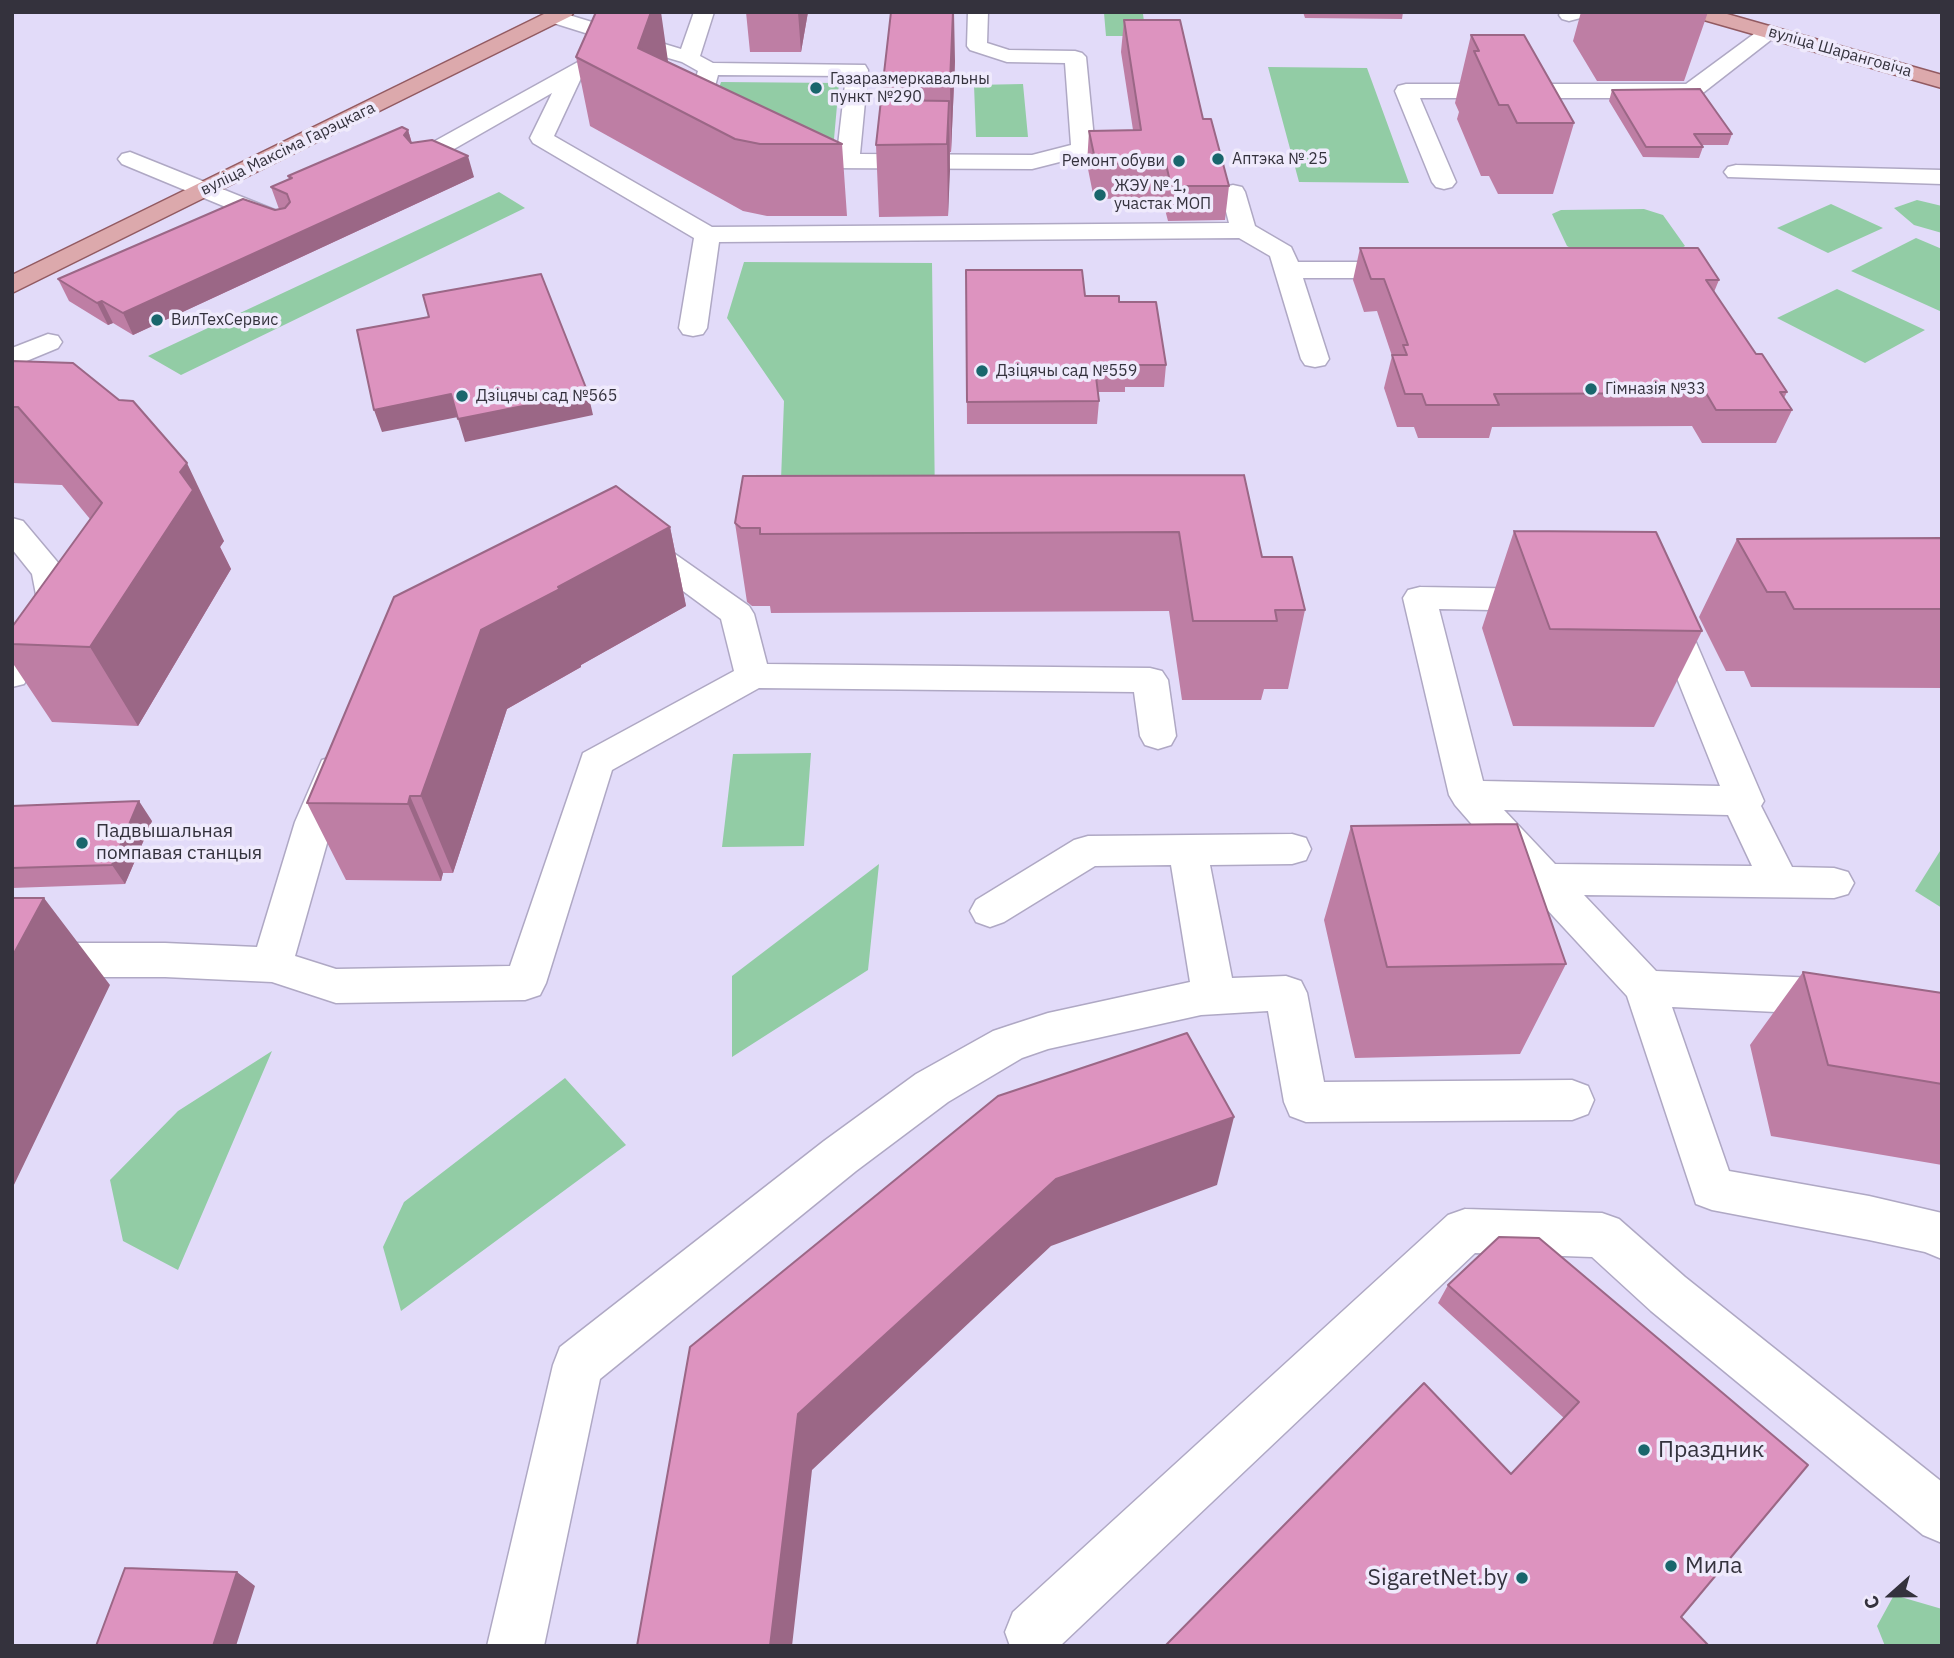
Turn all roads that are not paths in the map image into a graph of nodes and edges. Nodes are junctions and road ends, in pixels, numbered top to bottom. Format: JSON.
{"nodes":[{"id":1,"x":704,"y":12,"type":"edge"},
{"id":2,"x":978,"y":12,"type":"edge"},
{"id":3,"x":1697,"y":12,"type":"edge"},
{"id":4,"x":559,"y":15,"type":"edge"},
{"id":5,"x":1769,"y":32,"type":"junction"},
{"id":6,"x":634,"y":40,"type":"junction"},
{"id":7,"x":689,"y":58,"type":"junction"},
{"id":8,"x":709,"y":69,"type":"junction"},
{"id":9,"x":573,"y":72,"type":"junction"},
{"id":10,"x":1942,"y":82,"type":"edge"},
{"id":11,"x":743,"y":129,"type":"edge"},
{"id":12,"x":776,"y":146,"type":"edge"},
{"id":13,"x":425,"y":156,"type":"edge"},
{"id":14,"x":130,"y":159,"type":"dead end"},
{"id":15,"x":848,"y":161,"type":"junction"},
{"id":16,"x":1736,"y":172,"type":"dead end"},
{"id":17,"x":1942,"y":177,"type":"edge"},
{"id":18,"x":1444,"y":182,"type":"dead end"},
{"id":19,"x":205,"y":191,"type":"junction"},
{"id":20,"x":1233,"y":192,"type":"dead end"},
{"id":21,"x":283,"y":222,"type":"edge"},
{"id":22,"x":1244,"y":230,"type":"junction"},
{"id":23,"x":706,"y":234,"type":"junction"},
{"id":24,"x":1287,"y":270,"type":"junction"},
{"id":25,"x":1428,"y":270,"type":"edge"},
{"id":26,"x":12,"y":285,"type":"edge"},
{"id":27,"x":693,"y":327,"type":"dead end"},
{"id":28,"x":48,"y":342,"type":"dead end"},
{"id":29,"x":12,"y":359,"type":"edge"},
{"id":30,"x":1315,"y":359,"type":"dead end"},
{"id":31,"x":12,"y":528,"type":"edge"},
{"id":32,"x":605,"y":554,"type":"edge"},
{"id":33,"x":1582,"y":601,"type":"edge"},
{"id":34,"x":1636,"y":602,"type":"edge"},
{"id":35,"x":12,"y":675,"type":"edge"},
{"id":36,"x":753,"y":676,"type":"junction"},
{"id":37,"x":1158,"y":736,"type":"dead end"},
{"id":38,"x":347,"y":741,"type":"edge"},
{"id":39,"x":1468,"y":795,"type":"junction"},
{"id":40,"x":1740,"y":801,"type":"junction"},
{"id":41,"x":1292,"y":849,"type":"dead end"},
{"id":42,"x":1188,"y":850,"type":"junction"},
{"id":43,"x":1543,"y":879,"type":"junction"},
{"id":44,"x":1780,"y":883,"type":"junction"},
{"id":45,"x":1834,"y":883,"type":"dead end"},
{"id":46,"x":990,"y":911,"type":"dead end"},
{"id":47,"x":12,"y":960,"type":"edge"},
{"id":48,"x":272,"y":965,"type":"junction"},
{"id":49,"x":1645,"y":988,"type":"junction"},
{"id":50,"x":1214,"y":996,"type":"junction"},
{"id":51,"x":1880,"y":999,"type":"edge"},
{"id":52,"x":1572,"y":1100,"type":"dead end"},
{"id":53,"x":1942,"y":1237,"type":"edge"},
{"id":54,"x":1942,"y":1516,"type":"edge"},
{"id":55,"x":1033,"y":1632,"type":"dead end"},
{"id":56,"x":515,"y":1646,"type":"edge"}],
"edges":[{"from":1,"to":7,"type":"lane"},
{"from":2,"to":15,"type":"lane"},
{"from":3,"to":5,"type":"main road","name":"вуліца Шаранговіча"},
{"from":4,"to":6,"type":"lane"},
{"from":4,"to":19,"type":"main road","name":"вуліца Максіма Гарэцкага"},
{"from":5,"to":10,"type":"main road","name":"вуліца Шаранговіча"},
{"from":5,"to":18,"type":"lane"},
{"from":6,"to":7,"type":"lane"},
{"from":6,"to":9,"type":"lane"},
{"from":7,"to":8,"type":"lane"},
{"from":8,"to":11,"type":"lane"},
{"from":8,"to":15,"type":"lane"},
{"from":9,"to":13,"type":"lane"},
{"from":9,"to":23,"type":"lane"},
{"from":12,"to":15,"type":"lane"},
{"from":14,"to":19,"type":"lane"},
{"from":16,"to":17,"type":"lane"},
{"from":19,"to":21,"type":"lane"},
{"from":19,"to":26,"type":"main road","name":"вуліца Максіма Гарэцкага"},
{"from":20,"to":22,"type":"lane"},
{"from":22,"to":23,"type":"lane"},
{"from":22,"to":24,"type":"lane"},
{"from":23,"to":27,"type":"lane"},
{"from":24,"to":25,"type":"lane"},
{"from":24,"to":30,"type":"lane"},
{"from":28,"to":29,"type":"lane"},
{"from":31,"to":35,"type":"lane"},
{"from":32,"to":36,"type":"lane"},
{"from":33,"to":39,"type":"lane"},
{"from":34,"to":40,"type":"lane"},
{"from":36,"to":37,"type":"lane"},
{"from":36,"to":48,"type":"lane"},
{"from":38,"to":48,"type":"lane"},
{"from":39,"to":40,"type":"lane"},
{"from":39,"to":43,"type":"lane"},
{"from":40,"to":44,"type":"lane"},
{"from":41,"to":42,"type":"lane"},
{"from":42,"to":46,"type":"lane"},
{"from":42,"to":50,"type":"lane"},
{"from":43,"to":44,"type":"lane"},
{"from":43,"to":49,"type":"lane"},
{"from":44,"to":45,"type":"lane"},
{"from":47,"to":48,"type":"lane"},
{"from":49,"to":51,"type":"lane"},
{"from":49,"to":53,"type":"lane"},
{"from":50,"to":52,"type":"lane"},
{"from":50,"to":56,"type":"lane"},
{"from":54,"to":55,"type":"lane"}]}
